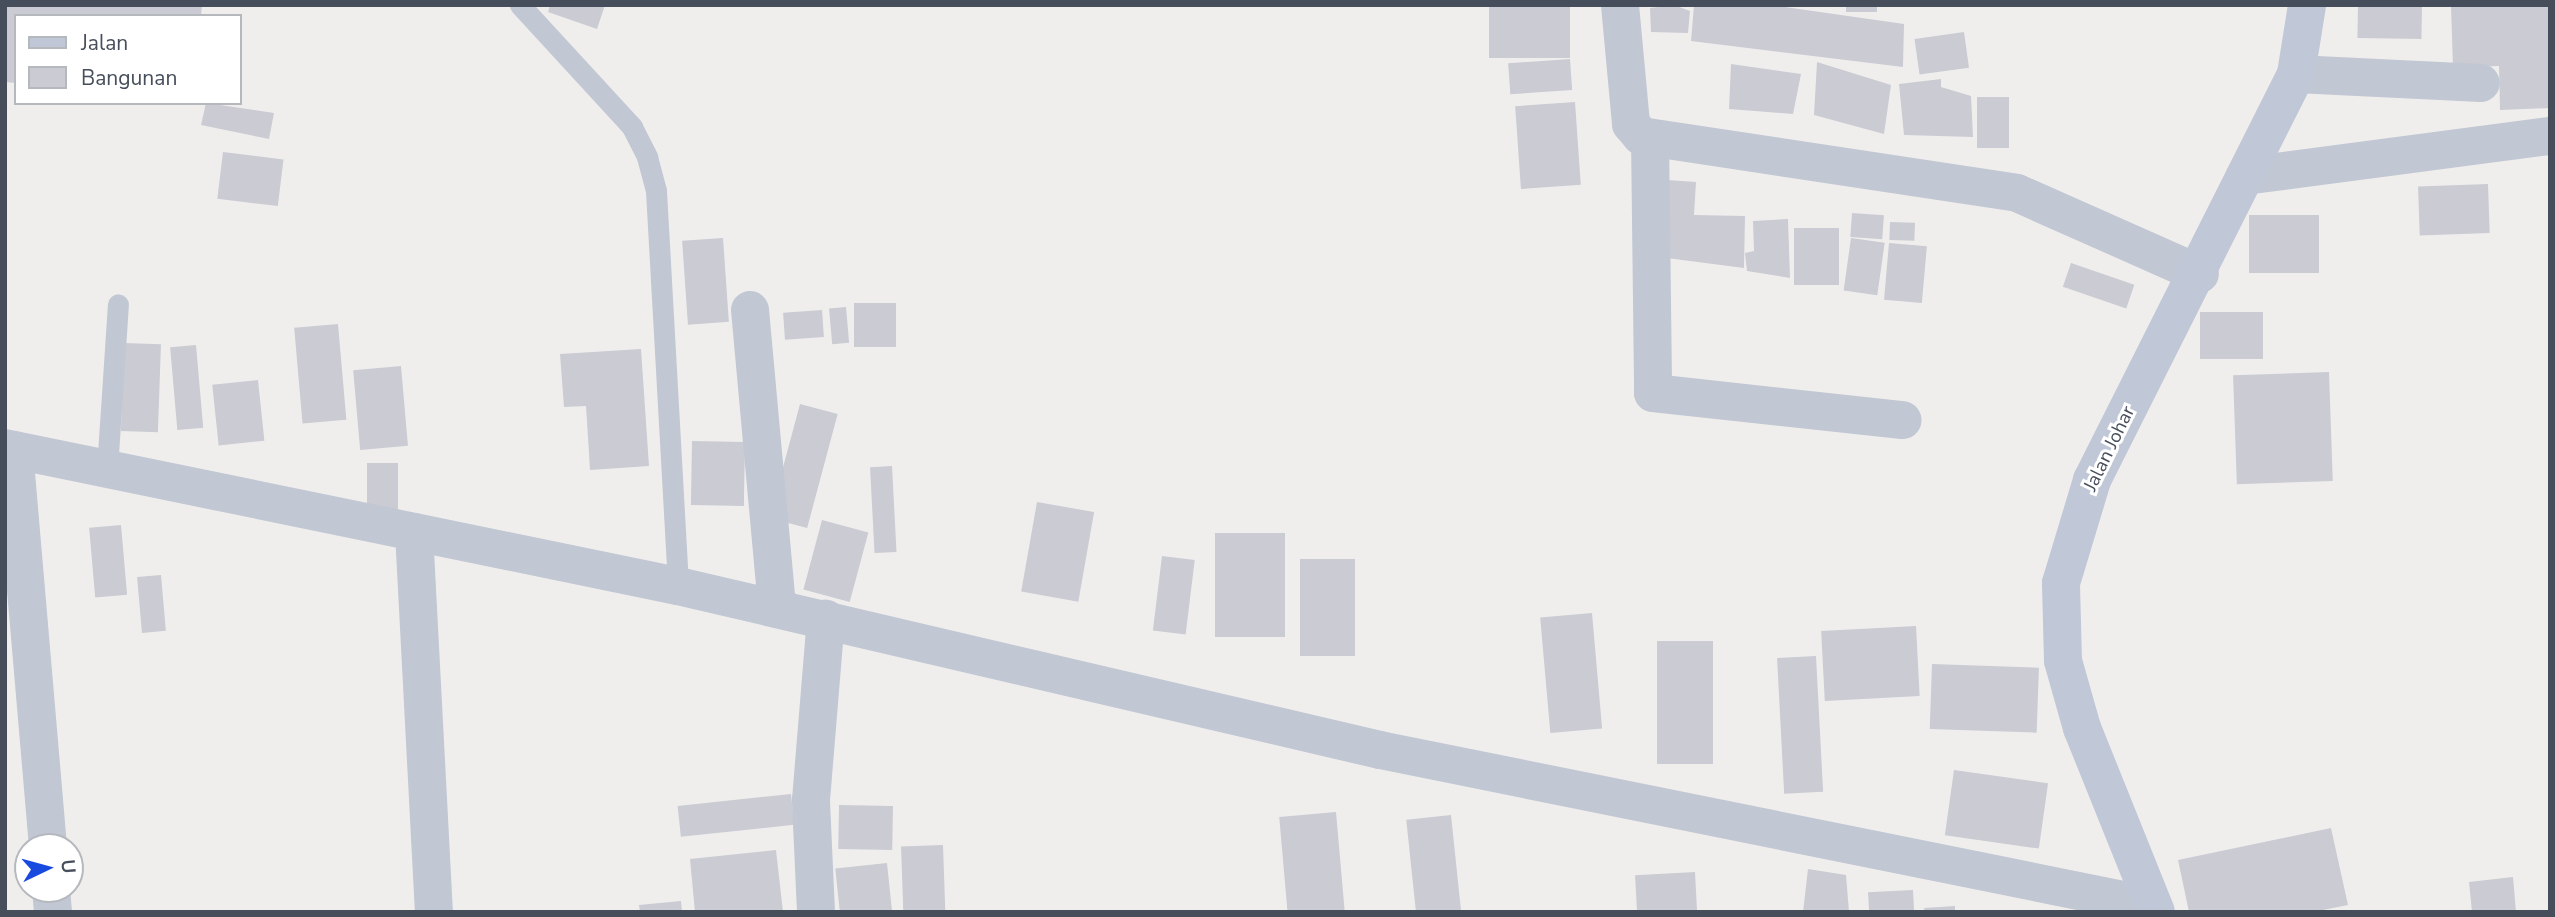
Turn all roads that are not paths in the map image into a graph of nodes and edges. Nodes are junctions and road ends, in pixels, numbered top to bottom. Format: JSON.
{"nodes":[{"id":1,"x":520,"y":5,"type":"edge"},
{"id":2,"x":1620,"y":5,"type":"edge"},
{"id":3,"x":2307,"y":5,"type":"edge"},
{"id":4,"x":2296,"y":74,"type":"junction"},
{"id":5,"x":2481,"y":83,"type":"dead end"},
{"id":6,"x":2550,"y":136,"type":"edge"},
{"id":7,"x":1650,"y":138,"type":"junction"},
{"id":8,"x":2245,"y":176,"type":"junction"},
{"id":9,"x":2200,"y":274,"type":"junction"},
{"id":10,"x":118,"y":304,"type":"dead end"},
{"id":11,"x":750,"y":310,"type":"dead end"},
{"id":12,"x":1903,"y":420,"type":"dead end"},
{"id":13,"x":10,"y":449,"type":"edge"},
{"id":14,"x":107,"y":470,"type":"junction"},
{"id":15,"x":414,"y":533,"type":"junction"},
{"id":16,"x":678,"y":586,"type":"junction"},
{"id":17,"x":778,"y":608,"type":"junction"},
{"id":18,"x":826,"y":619,"type":"junction"},
{"id":19,"x":47,"y":833,"type":"edge"},
{"id":20,"x":2056,"y":901,"type":"edge"},
{"id":21,"x":2155,"y":909,"type":"edge"},
{"id":22,"x":433,"y":912,"type":"edge"},
{"id":23,"x":816,"y":912,"type":"edge"}],
"edges":[{"from":1,"to":16,"type":"lane"},
{"from":2,"to":7,"type":"street"},
{"from":3,"to":4,"type":"street","name":"Jalan Johar"},
{"from":4,"to":5,"type":"street"},
{"from":4,"to":8,"type":"street","name":"Jalan Johar"},
{"from":6,"to":8,"type":"street"},
{"from":7,"to":9,"type":"street"},
{"from":7,"to":12,"type":"street"},
{"from":8,"to":9,"type":"street","name":"Jalan Johar"},
{"from":9,"to":21,"type":"street","name":"Jalan Johar"},
{"from":10,"to":14,"type":"lane"},
{"from":11,"to":17,"type":"street"},
{"from":13,"to":14,"type":"street"},
{"from":13,"to":19,"type":"street"},
{"from":14,"to":15,"type":"street"},
{"from":15,"to":16,"type":"street"},
{"from":15,"to":22,"type":"street"},
{"from":16,"to":17,"type":"street"},
{"from":17,"to":18,"type":"street"},
{"from":18,"to":20,"type":"street"},
{"from":18,"to":23,"type":"street"},
{"from":20,"to":21,"type":"street"}]}
